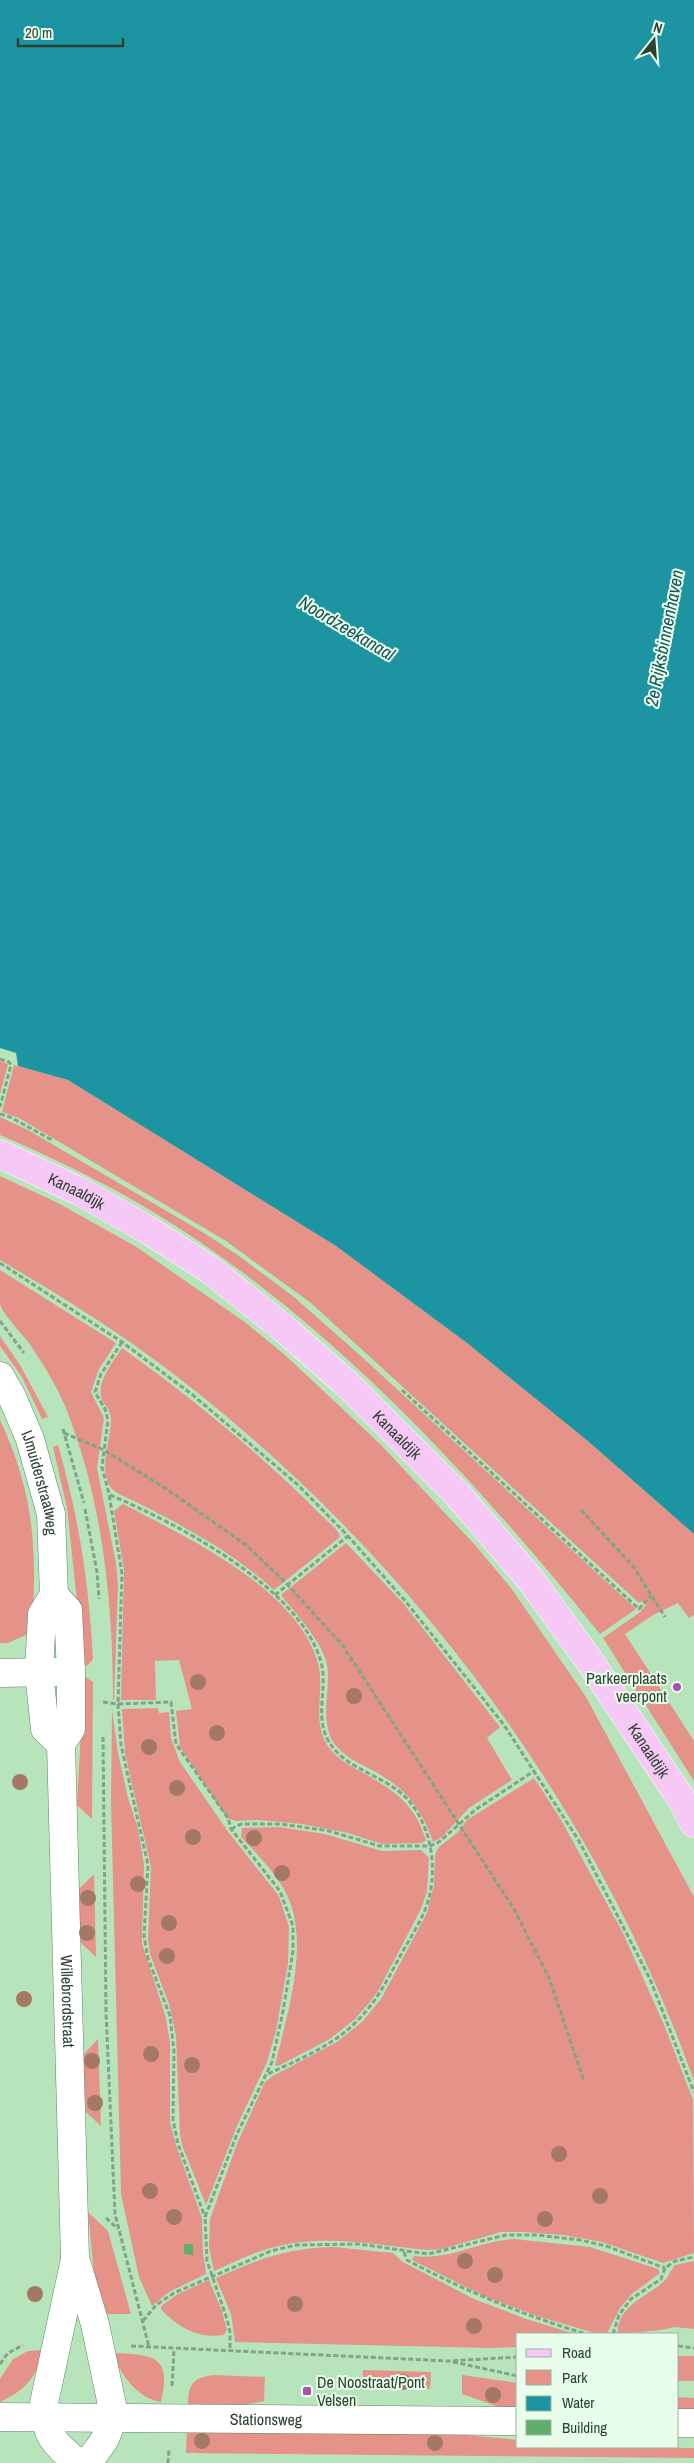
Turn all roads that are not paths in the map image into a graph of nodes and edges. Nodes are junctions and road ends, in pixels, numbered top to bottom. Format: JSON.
{"nodes":[{"id":1,"x":0,"y":1154,"type":"edge"},
{"id":2,"x":0,"y":1376,"type":"edge"},
{"id":3,"x":54,"y":1595,"type":"junction"},
{"id":4,"x":39,"y":1672,"type":"junction"},
{"id":5,"x":71,"y":1672,"type":"junction"},
{"id":6,"x":0,"y":1673,"type":"edge"},
{"id":7,"x":61,"y":1744,"type":"junction"},
{"id":8,"x":694,"y":1823,"type":"edge"},
{"id":9,"x":75,"y":2258,"type":"junction"},
{"id":10,"x":44,"y":2417,"type":"junction"},
{"id":11,"x":112,"y":2417,"type":"junction"},
{"id":12,"x":0,"y":2418,"type":"edge"},
{"id":13,"x":516,"y":2421,"type":"edge"},
{"id":14,"x":679,"y":2423,"type":"edge"},
{"id":15,"x":694,"y":2423,"type":"edge"},
{"id":16,"x":78,"y":2463,"type":"edge"},
{"id":17,"x":86,"y":2463,"type":"edge"}],
"edges":[{"from":1,"to":8,"type":"main road","name":"Kanaaldijk"},
{"from":2,"to":3,"type":"street","name":"IJmuiderstraatweg"},
{"from":3,"to":4,"type":"street"},
{"from":3,"to":5,"type":"street"},
{"from":4,"to":5,"type":"street"},
{"from":4,"to":6,"type":"street"},
{"from":4,"to":7,"type":"street"},
{"from":5,"to":7,"type":"street","name":"Willebrordstraat"},
{"from":7,"to":9,"type":"street","name":"Willebrordstraat"},
{"from":9,"to":10,"type":"street","name":"Willebrordstraat"},
{"from":9,"to":11,"type":"street","name":"Willebrordstraat"},
{"from":10,"to":11,"type":"street","name":"Stationsweg"},
{"from":10,"to":12,"type":"street","name":"Stationsweg"},
{"from":10,"to":16,"type":"street","name":"Willebrordstraat"},
{"from":11,"to":13,"type":"street","name":"Stationsweg"},
{"from":11,"to":17,"type":"street","name":"Willebrordstraat"},
{"from":14,"to":15,"type":"street"}]}
